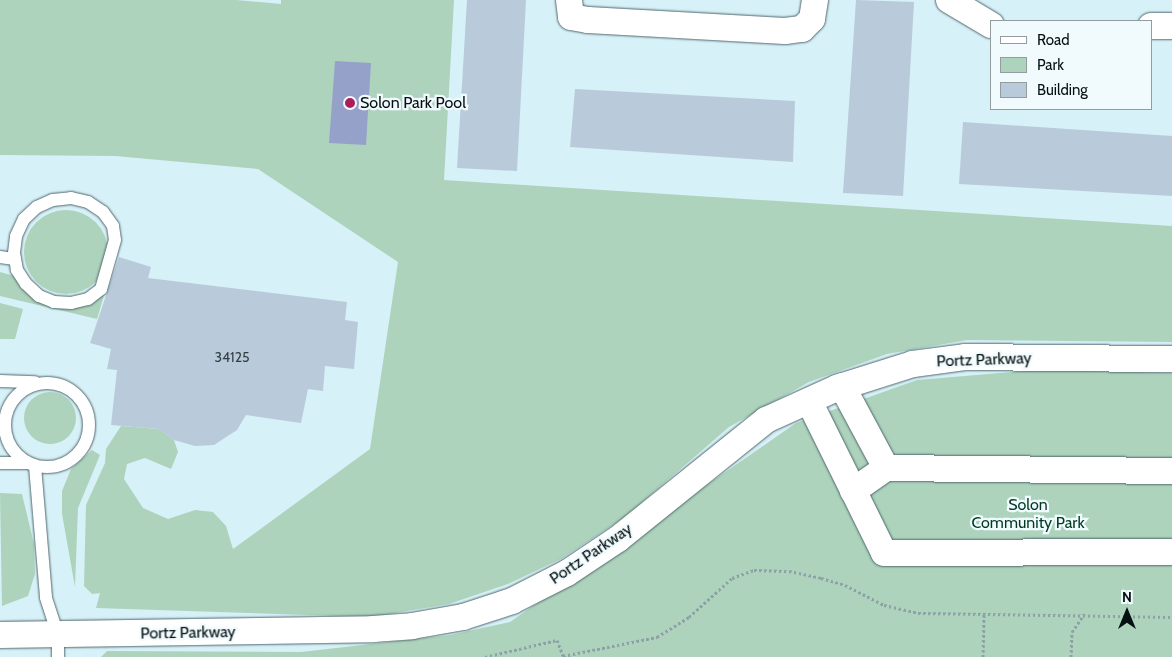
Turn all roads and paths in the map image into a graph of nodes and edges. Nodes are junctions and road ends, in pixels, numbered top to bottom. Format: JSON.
{"nodes":[{"id":1,"x":569,"y":0,"type":"edge"},
{"id":2,"x":815,"y":0,"type":"edge"},
{"id":3,"x":949,"y":0,"type":"edge"},
{"id":4,"x":990,"y":24,"type":"edge"},
{"id":5,"x":1152,"y":26,"type":"edge"},
{"id":6,"x":1172,"y":26,"type":"edge"},
{"id":7,"x":0,"y":256,"type":"edge"},
{"id":8,"x":15,"y":259,"type":"junction"},
{"id":9,"x":1172,"y":359,"type":"edge"},
{"id":10,"x":0,"y":381,"type":"edge"},
{"id":11,"x":45,"y":382,"type":"junction"},
{"id":12,"x":842,"y":386,"type":"junction"},
{"id":13,"x":809,"y":401,"type":"junction"},
{"id":14,"x":0,"y":463,"type":"edge"},
{"id":15,"x":32,"y":465,"type":"junction"},
{"id":16,"x":886,"y":468,"type":"junction"},
{"id":17,"x":1172,"y":471,"type":"edge"},
{"id":18,"x":853,"y":491,"type":"junction"},
{"id":19,"x":1172,"y":552,"type":"edge"},
{"id":20,"x":984,"y":613,"type":"junction"},
{"id":21,"x":1084,"y":614,"type":"junction"},
{"id":22,"x":1172,"y":617,"type":"edge"},
{"id":23,"x":0,"y":635,"type":"edge"},
{"id":24,"x":58,"y":646,"type":"edge"},
{"id":25,"x":563,"y":656,"type":"edge"},
{"id":26,"x":485,"y":657,"type":"edge"},
{"id":27,"x":983,"y":657,"type":"edge"},
{"id":28,"x":1071,"y":657,"type":"edge"}],
"edges":[{"from":1,"to":2,"type":"street"},
{"from":3,"to":4,"type":"street"},
{"from":5,"to":6,"type":"street"},
{"from":7,"to":8,"type":"lane"},
{"from":8,"to":8,"type":"lane"},
{"from":9,"to":12,"type":"street","name":"Portz Parkway"},
{"from":10,"to":11,"type":"lane"},
{"from":11,"to":15,"type":"lane"},
{"from":11,"to":15,"type":"lane"},
{"from":12,"to":13,"type":"street","name":"Portz Parkway"},
{"from":12,"to":16,"type":"street"},
{"from":13,"to":18,"type":"street"},
{"from":13,"to":24,"type":"street","name":"Portz Parkway"},
{"from":14,"to":15,"type":"lane"},
{"from":15,"to":24,"type":"lane"},
{"from":16,"to":17,"type":"street"},
{"from":16,"to":18,"type":"street"},
{"from":18,"to":19,"type":"street"},
{"from":20,"to":21,"type":"path"},
{"from":20,"to":25,"type":"path"},
{"from":20,"to":27,"type":"path"},
{"from":21,"to":22,"type":"path"},
{"from":21,"to":28,"type":"path"},
{"from":23,"to":24,"type":"street","name":"Portz Parkway"},
{"from":25,"to":26,"type":"path"}]}
